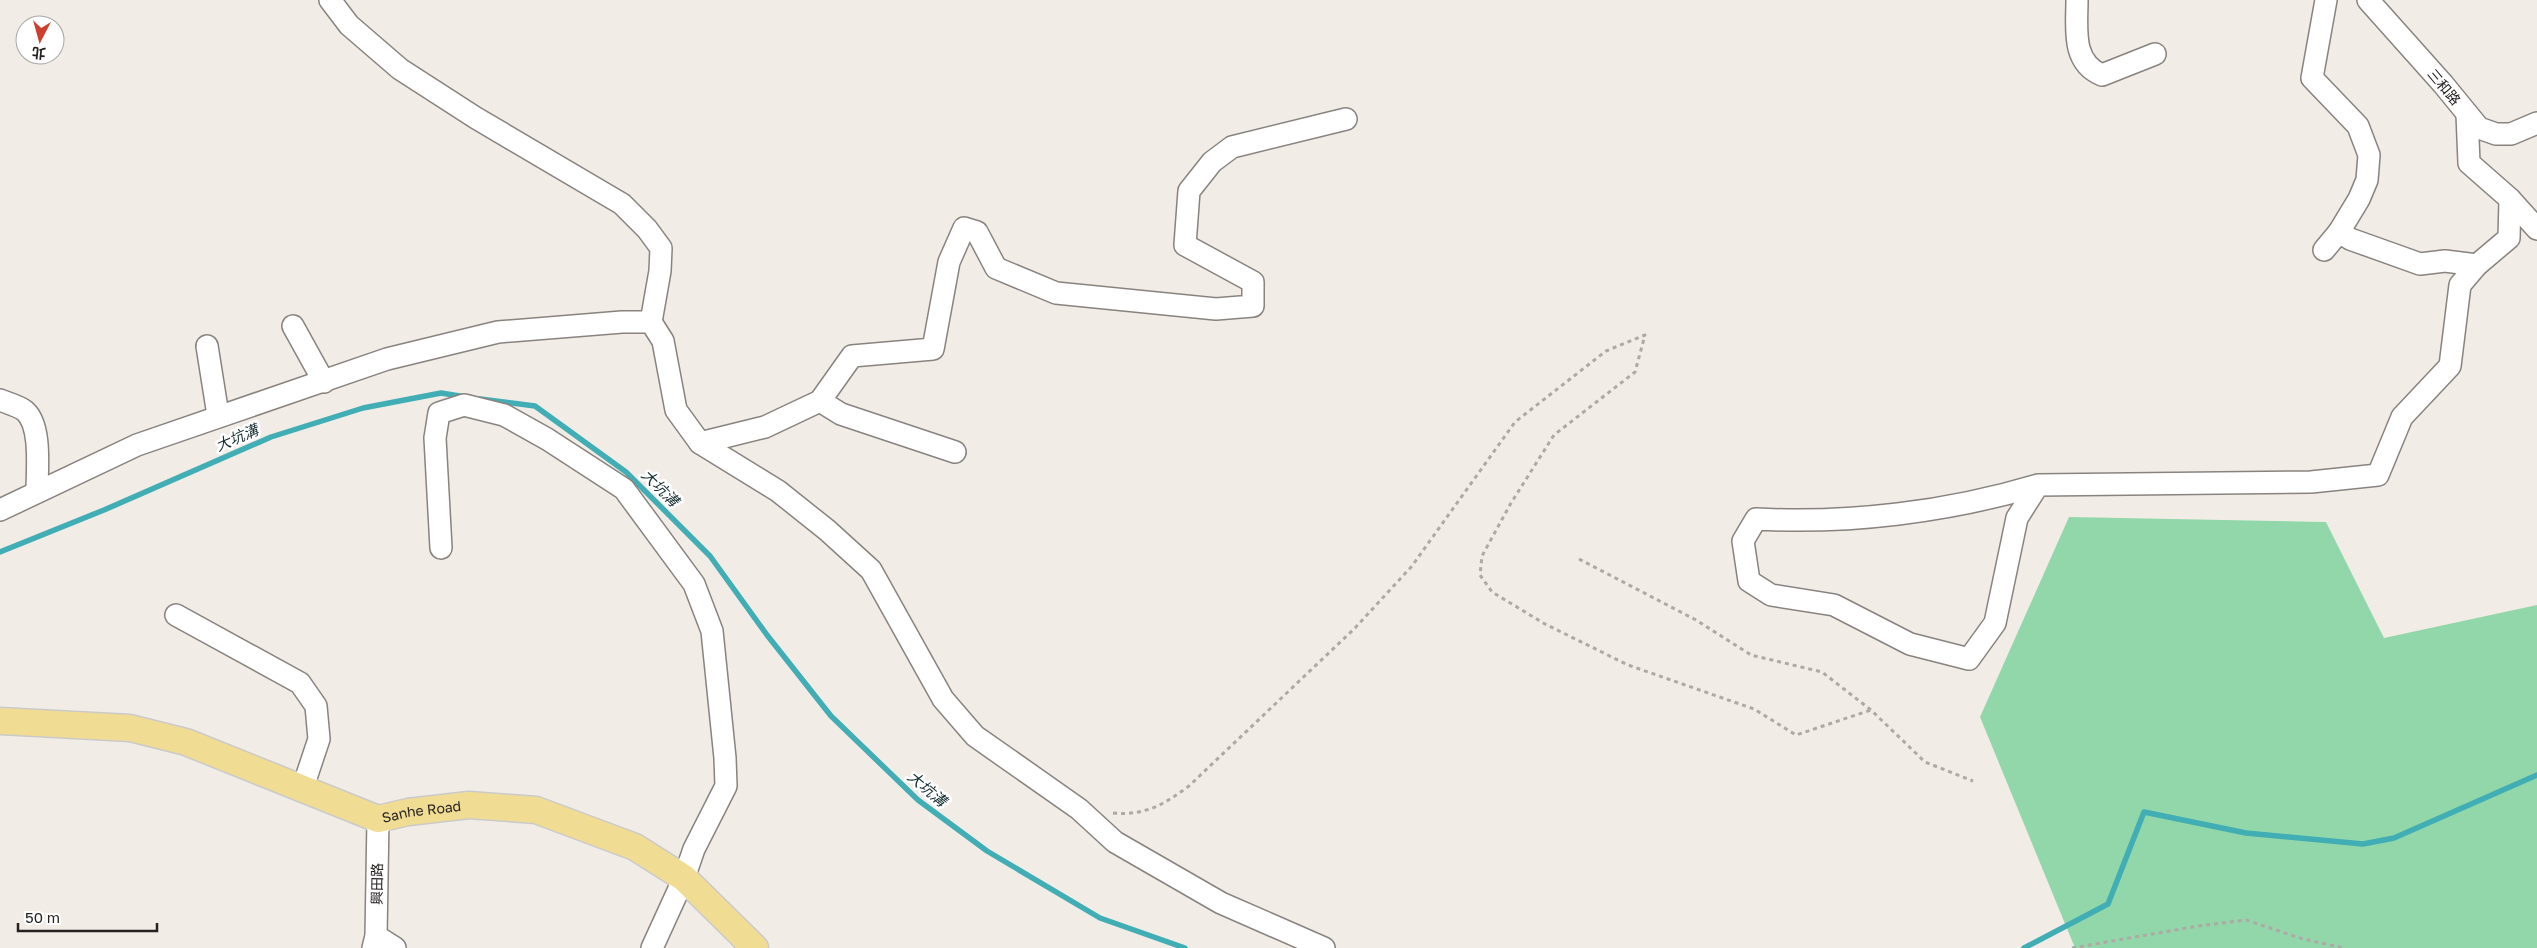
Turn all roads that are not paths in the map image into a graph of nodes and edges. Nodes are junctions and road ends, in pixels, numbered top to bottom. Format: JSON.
{"nodes":[{"id":1,"x":330,"y":0,"type":"edge"},
{"id":2,"x":2077,"y":0,"type":"edge"},
{"id":3,"x":2326,"y":0,"type":"edge"},
{"id":4,"x":2368,"y":0,"type":"edge"},
{"id":5,"x":2155,"y":54,"type":"dead end"},
{"id":6,"x":2466,"y":114,"type":"junction"},
{"id":7,"x":1346,"y":119,"type":"dead end"},
{"id":8,"x":2537,"y":123,"type":"edge"},
{"id":9,"x":2510,"y":199,"type":"junction"},
{"id":10,"x":2537,"y":228,"type":"edge"},
{"id":11,"x":2339,"y":232,"type":"junction"},
{"id":12,"x":2324,"y":250,"type":"dead end"},
{"id":13,"x":2477,"y":265,"type":"junction"},
{"id":14,"x":651,"y":322,"type":"junction"},
{"id":15,"x":293,"y":326,"type":"dead end"},
{"id":16,"x":207,"y":346,"type":"dead end"},
{"id":17,"x":324,"y":382,"type":"junction"},
{"id":18,"x":0,"y":400,"type":"edge"},
{"id":19,"x":820,"y":401,"type":"junction"},
{"id":20,"x":218,"y":415,"type":"junction"},
{"id":21,"x":700,"y":443,"type":"junction"},
{"id":22,"x":955,"y":452,"type":"dead end"},
{"id":23,"x":2038,"y":485,"type":"junction"},
{"id":24,"x":37,"y":491,"type":"junction"},
{"id":25,"x":0,"y":510,"type":"edge"},
{"id":26,"x":441,"y":548,"type":"dead end"},
{"id":27,"x":176,"y":615,"type":"dead end"},
{"id":28,"x":0,"y":721,"type":"edge"},
{"id":29,"x":303,"y":787,"type":"junction"},
{"id":30,"x":378,"y":819,"type":"junction"},
{"id":31,"x":684,"y":878,"type":"junction"},
{"id":32,"x":374,"y":942,"type":"edge"},
{"id":33,"x":395,"y":948,"type":"edge"},
{"id":34,"x":652,"y":948,"type":"edge"},
{"id":35,"x":755,"y":948,"type":"edge"},
{"id":36,"x":1324,"y":948,"type":"edge"}],
"edges":[{"from":1,"to":14,"type":"street"},
{"from":2,"to":5,"type":"street"},
{"from":3,"to":11,"type":"street"},
{"from":4,"to":6,"type":"street","name":"三和路"},
{"from":6,"to":8,"type":"street","name":"三和路"},
{"from":6,"to":9,"type":"street"},
{"from":7,"to":19,"type":"street"},
{"from":9,"to":10,"type":"street"},
{"from":9,"to":13,"type":"street"},
{"from":11,"to":12,"type":"street"},
{"from":11,"to":13,"type":"street"},
{"from":13,"to":23,"type":"street"},
{"from":14,"to":17,"type":"street"},
{"from":14,"to":21,"type":"street"},
{"from":15,"to":17,"type":"street"},
{"from":16,"to":20,"type":"street"},
{"from":17,"to":20,"type":"street"},
{"from":18,"to":24,"type":"street"},
{"from":19,"to":21,"type":"street"},
{"from":19,"to":22,"type":"street"},
{"from":20,"to":24,"type":"street"},
{"from":21,"to":36,"type":"street"},
{"from":23,"to":23,"type":"street"},
{"from":24,"to":25,"type":"street"},
{"from":26,"to":31,"type":"street"},
{"from":27,"to":29,"type":"street"},
{"from":28,"to":29,"type":"main road","name":"Sanhe Road"},
{"from":29,"to":30,"type":"main road","name":"Sanhe Road"},
{"from":30,"to":31,"type":"main road","name":"Sanhe Road"},
{"from":30,"to":32,"type":"street","name":"興田路"},
{"from":31,"to":34,"type":"street"},
{"from":31,"to":35,"type":"main road","name":"Sanhe Road"},
{"from":32,"to":33,"type":"street"}]}
